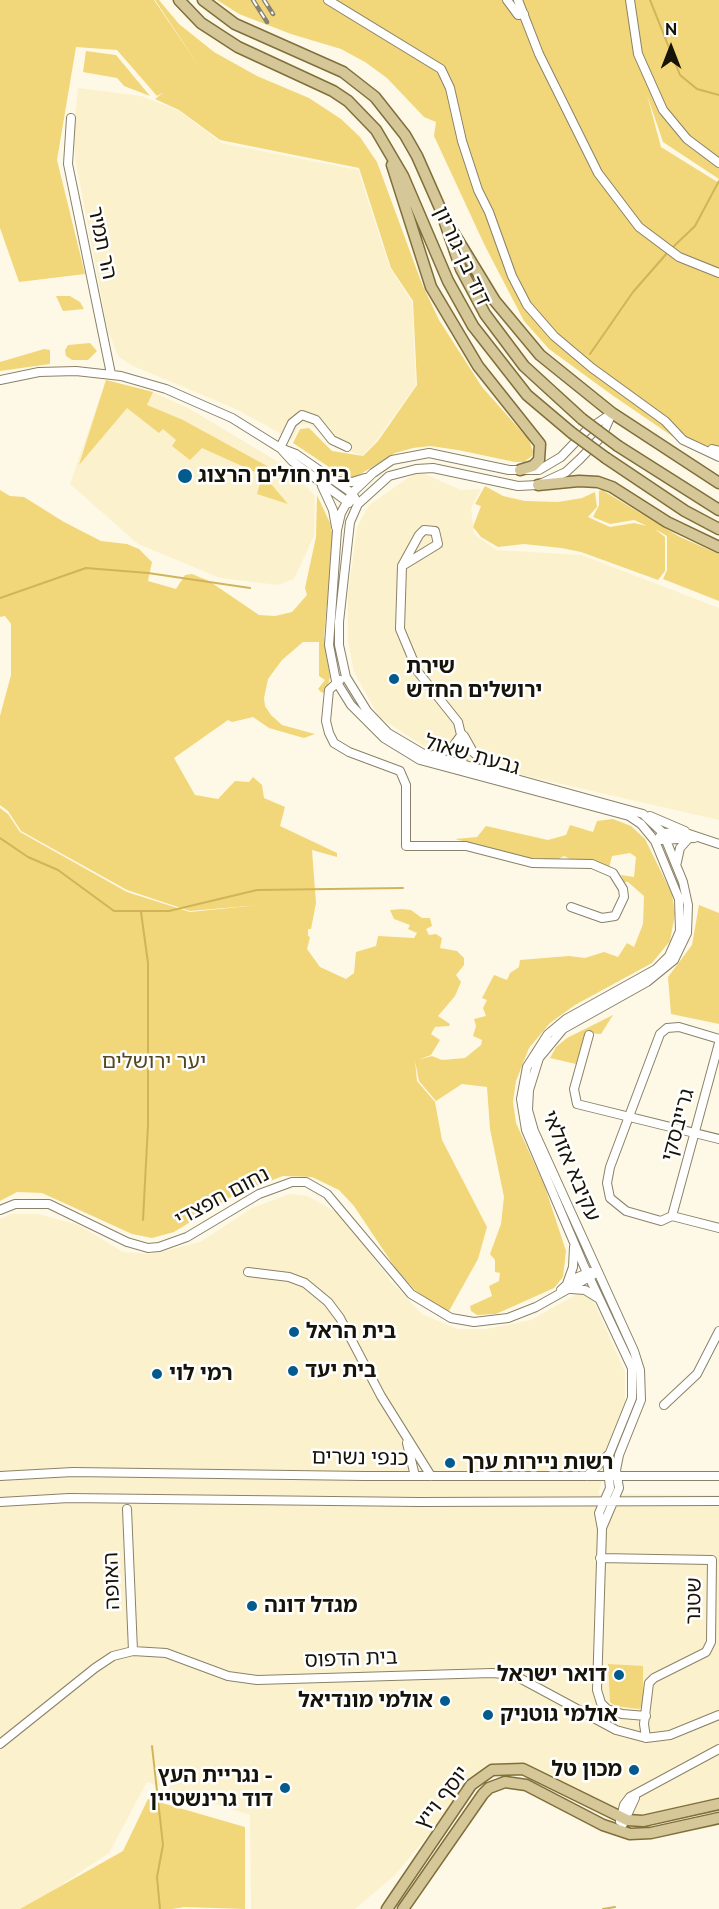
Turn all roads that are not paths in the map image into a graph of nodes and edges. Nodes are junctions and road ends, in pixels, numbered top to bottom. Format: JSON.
{"nodes":[{"id":1,"x":179,"y":0,"type":"edge"},
{"id":2,"x":203,"y":0,"type":"edge"},
{"id":3,"x":328,"y":0,"type":"edge"},
{"id":4,"x":507,"y":0,"type":"edge"},
{"id":5,"x":518,"y":0,"type":"edge"},
{"id":6,"x":630,"y":0,"type":"edge"},
{"id":7,"x":524,"y":14,"type":"junction"},
{"id":8,"x":71,"y":118,"type":"dead end"},
{"id":9,"x":387,"y":147,"type":"junction"},
{"id":10,"x":719,"y":163,"type":"edge"},
{"id":11,"x":440,"y":208,"type":"junction"},
{"id":12,"x":719,"y":273,"type":"edge"},
{"id":13,"x":111,"y":374,"type":"junction"},
{"id":14,"x":0,"y":380,"type":"edge"},
{"id":15,"x":612,"y":413,"type":"junction"},
{"id":16,"x":348,"y":447,"type":"dead end"},
{"id":17,"x":280,"y":448,"type":"junction"},
{"id":18,"x":719,"y":457,"type":"edge"},
{"id":19,"x":520,"y":471,"type":"junction"},
{"id":20,"x":374,"y":473,"type":"junction"},
{"id":21,"x":332,"y":479,"type":"junction"},
{"id":22,"x":320,"y":483,"type":"junction"},
{"id":23,"x":719,"y":483,"type":"edge"},
{"id":24,"x":538,"y":485,"type":"junction"},
{"id":25,"x":352,"y":493,"type":"junction"},
{"id":26,"x":346,"y":502,"type":"junction"},
{"id":27,"x":358,"y":504,"type":"junction"},
{"id":28,"x":719,"y":510,"type":"edge"},
{"id":29,"x":719,"y":529,"type":"edge"},
{"id":30,"x":336,"y":538,"type":"junction"},
{"id":31,"x":719,"y":547,"type":"edge"},
{"id":32,"x":402,"y":566,"type":"junction"},
{"id":33,"x":346,"y":677,"type":"junction"},
{"id":34,"x":336,"y":681,"type":"junction"},
{"id":35,"x":462,"y":733,"type":"junction"},
{"id":36,"x":428,"y":755,"type":"junction"},
{"id":37,"x":462,"y":768,"type":"junction"},
{"id":38,"x":500,"y":775,"type":"junction"},
{"id":39,"x":643,"y":814,"type":"junction"},
{"id":40,"x":688,"y":835,"type":"junction"},
{"id":41,"x":665,"y":836,"type":"junction"},
{"id":42,"x":655,"y":841,"type":"junction"},
{"id":43,"x":716,"y":842,"type":"edge"},
{"id":44,"x":677,"y":862,"type":"junction"},
{"id":45,"x":571,"y":907,"type":"dead end"},
{"id":46,"x":590,"y":1035,"type":"dead end"},
{"id":47,"x":719,"y":1041,"type":"edge"},
{"id":48,"x":631,"y":1117,"type":"junction"},
{"id":49,"x":695,"y":1133,"type":"junction"},
{"id":50,"x":719,"y":1139,"type":"edge"},
{"id":51,"x":0,"y":1210,"type":"edge"},
{"id":52,"x":672,"y":1216,"type":"junction"},
{"id":53,"x":719,"y":1228,"type":"edge"},
{"id":54,"x":574,"y":1241,"type":"junction"},
{"id":55,"x":597,"y":1271,"type":"junction"},
{"id":56,"x":248,"y":1272,"type":"dead end"},
{"id":57,"x":588,"y":1275,"type":"junction"},
{"id":58,"x":567,"y":1287,"type":"junction"},
{"id":59,"x":601,"y":1302,"type":"junction"},
{"id":60,"x":719,"y":1331,"type":"edge"},
{"id":61,"x":664,"y":1405,"type":"dead end"},
{"id":62,"x":405,"y":1437,"type":"junction"},
{"id":63,"x":609,"y":1454,"type":"junction"},
{"id":64,"x":619,"y":1455,"type":"junction"},
{"id":65,"x":0,"y":1476,"type":"edge"},
{"id":66,"x":415,"y":1476,"type":"junction"},
{"id":67,"x":431,"y":1476,"type":"junction"},
{"id":68,"x":587,"y":1476,"type":"junction"},
{"id":69,"x":608,"y":1476,"type":"junction"},
{"id":70,"x":618,"y":1476,"type":"junction"},
{"id":71,"x":635,"y":1476,"type":"junction"},
{"id":72,"x":719,"y":1476,"type":"edge"},
{"id":73,"x":719,"y":1501,"type":"edge"},
{"id":74,"x":0,"y":1502,"type":"edge"},
{"id":75,"x":607,"y":1502,"type":"junction"},
{"id":76,"x":127,"y":1509,"type":"dead end"},
{"id":77,"x":600,"y":1558,"type":"junction"},
{"id":78,"x":133,"y":1651,"type":"junction"},
{"id":79,"x":719,"y":1715,"type":"edge"},
{"id":80,"x":646,"y":1716,"type":"junction"},
{"id":81,"x":646,"y":1738,"type":"junction"},
{"id":82,"x":0,"y":1744,"type":"edge"},
{"id":83,"x":719,"y":1749,"type":"edge"},
{"id":84,"x":719,"y":1804,"type":"edge"},
{"id":85,"x":719,"y":1818,"type":"edge"},
{"id":86,"x":623,"y":1819,"type":"junction"},
{"id":87,"x":618,"y":1831,"type":"junction"},
{"id":88,"x":387,"y":1909,"type":"edge"},
{"id":89,"x":403,"y":1909,"type":"edge"}],
"edges":[{"from":1,"to":9,"type":"main road","name":"דוד בן-גוריון"},
{"from":2,"to":11,"type":"main road","name":"דוד בן-גוריון"},
{"from":3,"to":18,"type":"street"},
{"from":4,"to":7,"type":"street"},
{"from":5,"to":7,"type":"street"},
{"from":6,"to":10,"type":"street"},
{"from":7,"to":12,"type":"street"},
{"from":8,"to":13,"type":"street","name":"הר תמיר"},
{"from":9,"to":19,"type":"main road"},
{"from":9,"to":29,"type":"main road","name":"דוד בן-גוריון","bridge":true},
{"from":11,"to":15,"type":"main road"},
{"from":11,"to":28,"type":"main road","name":"דוד בן-גוריון","bridge":true},
{"from":13,"to":14,"type":"street"},
{"from":13,"to":17,"type":"street"},
{"from":15,"to":19,"type":"street"},
{"from":15,"to":23,"type":"main road"},
{"from":15,"to":24,"type":"street"},
{"from":16,"to":17,"type":"street"},
{"from":17,"to":21,"type":"street"},
{"from":17,"to":22,"type":"street"},
{"from":19,"to":20,"type":"street"},
{"from":20,"to":21,"type":"street"},
{"from":20,"to":25,"type":"street","name":"גבעת שאול"},
{"from":21,"to":25,"type":"street"},
{"from":22,"to":26,"type":"street"},
{"from":22,"to":30,"type":"street"},
{"from":24,"to":27,"type":"street"},
{"from":24,"to":31,"type":"main road"},
{"from":25,"to":26,"type":"street","name":"גבעת שאול"},
{"from":25,"to":27,"type":"street"},
{"from":26,"to":27,"type":"street"},
{"from":26,"to":30,"type":"street","name":"גבעת שאול"},
{"from":27,"to":33,"type":"street","name":"גבעת שאול"},
{"from":30,"to":34,"type":"street","name":"גבעת שאול"},
{"from":32,"to":32,"type":"street"},
{"from":32,"to":35,"type":"street"},
{"from":33,"to":34,"type":"street"},
{"from":33,"to":36,"type":"street","name":"גבעת שאול"},
{"from":34,"to":37,"type":"street","name":"גבעת שאול"},
{"from":34,"to":45,"type":"street"},
{"from":35,"to":36,"type":"street"},
{"from":35,"to":37,"type":"street"},
{"from":35,"to":38,"type":"street"},
{"from":36,"to":37,"type":"street","name":"גבעת שאול"},
{"from":37,"to":38,"type":"street","name":"גבעת שאול"},
{"from":37,"to":42,"type":"street","name":"גבעת שאול"},
{"from":38,"to":39,"type":"street","name":"גבעת שאול"},
{"from":39,"to":40,"type":"street"},
{"from":39,"to":41,"type":"street","name":"גבעת שאול"},
{"from":40,"to":41,"type":"street"},
{"from":40,"to":43,"type":"street"},
{"from":40,"to":44,"type":"street"},
{"from":41,"to":42,"type":"street"},
{"from":41,"to":44,"type":"street","name":"עקיבא אזולאי"},
{"from":42,"to":54,"type":"street","name":"עקיבא אזולאי"},
{"from":44,"to":55,"type":"street","name":"עקיבא אזולאי"},
{"from":46,"to":48,"type":"street"},
{"from":47,"to":48,"type":"street","name":"גרייבסקי"},
{"from":47,"to":49,"type":"street","name":"גרייבסקי"},
{"from":48,"to":49,"type":"street"},
{"from":48,"to":52,"type":"street"},
{"from":49,"to":50,"type":"street"},
{"from":49,"to":52,"type":"street","name":"גרייבסקי"},
{"from":51,"to":58,"type":"street","name":"נחום חפצדי"},
{"from":52,"to":53,"type":"street"},
{"from":54,"to":57,"type":"street","name":"עקיבא אזולאי"},
{"from":54,"to":58,"type":"street"},
{"from":55,"to":57,"type":"street","name":"נחום חפצדי"},
{"from":55,"to":64,"type":"street","name":"עקיבא אזולאי"},
{"from":56,"to":62,"type":"street"},
{"from":57,"to":58,"type":"street","name":"נחום חפצדי"},
{"from":57,"to":59,"type":"street","name":"עקיבא אזולאי"},
{"from":58,"to":59,"type":"street"},
{"from":59,"to":63,"type":"street","name":"עקיבא אזולאי"},
{"from":60,"to":61,"type":"street"},
{"from":62,"to":66,"type":"street"},
{"from":62,"to":67,"type":"street"},
{"from":63,"to":68,"type":"street"},
{"from":63,"to":69,"type":"street","name":"עקיבא אזולאי"},
{"from":64,"to":70,"type":"street","name":"עקיבא אזולאי"},
{"from":64,"to":71,"type":"street"},
{"from":65,"to":66,"type":"street","name":"כנפי נשרים"},
{"from":66,"to":67,"type":"street","name":"כנפי נשרים"},
{"from":67,"to":68,"type":"street","name":"כנפי נשרים"},
{"from":68,"to":69,"type":"street","name":"כנפי נשרים"},
{"from":69,"to":70,"type":"street","name":"כנפי נשרים"},
{"from":69,"to":75,"type":"street","name":"עקיבא אזולאי"},
{"from":70,"to":71,"type":"street","name":"כנפי נשרים"},
{"from":70,"to":75,"type":"street","name":"עקיבא אזולאי"},
{"from":71,"to":72,"type":"street","name":"כנפי נשרים"},
{"from":73,"to":75,"type":"street","name":"כנפי נשרים"},
{"from":74,"to":75,"type":"street","name":"כנפי נשרים"},
{"from":75,"to":77,"type":"street"},
{"from":76,"to":78,"type":"street","name":"האופה"},
{"from":77,"to":80,"type":"street"},
{"from":77,"to":80,"type":"street","name":"שטנר"},
{"from":78,"to":81,"type":"street","name":"בית הדפוס"},
{"from":78,"to":82,"type":"street","name":"בית הדפוס"},
{"from":79,"to":81,"type":"street","name":"בית הדפוס"},
{"from":80,"to":81,"type":"street"},
{"from":83,"to":86,"type":"street"},
{"from":84,"to":86,"type":"main road"},
{"from":85,"to":87,"type":"main road"},
{"from":86,"to":87,"type":"street"},
{"from":86,"to":88,"type":"main road","name":"יוסף וייץ"},
{"from":87,"to":89,"type":"main road","name":"יוסף וייץ"}]}
